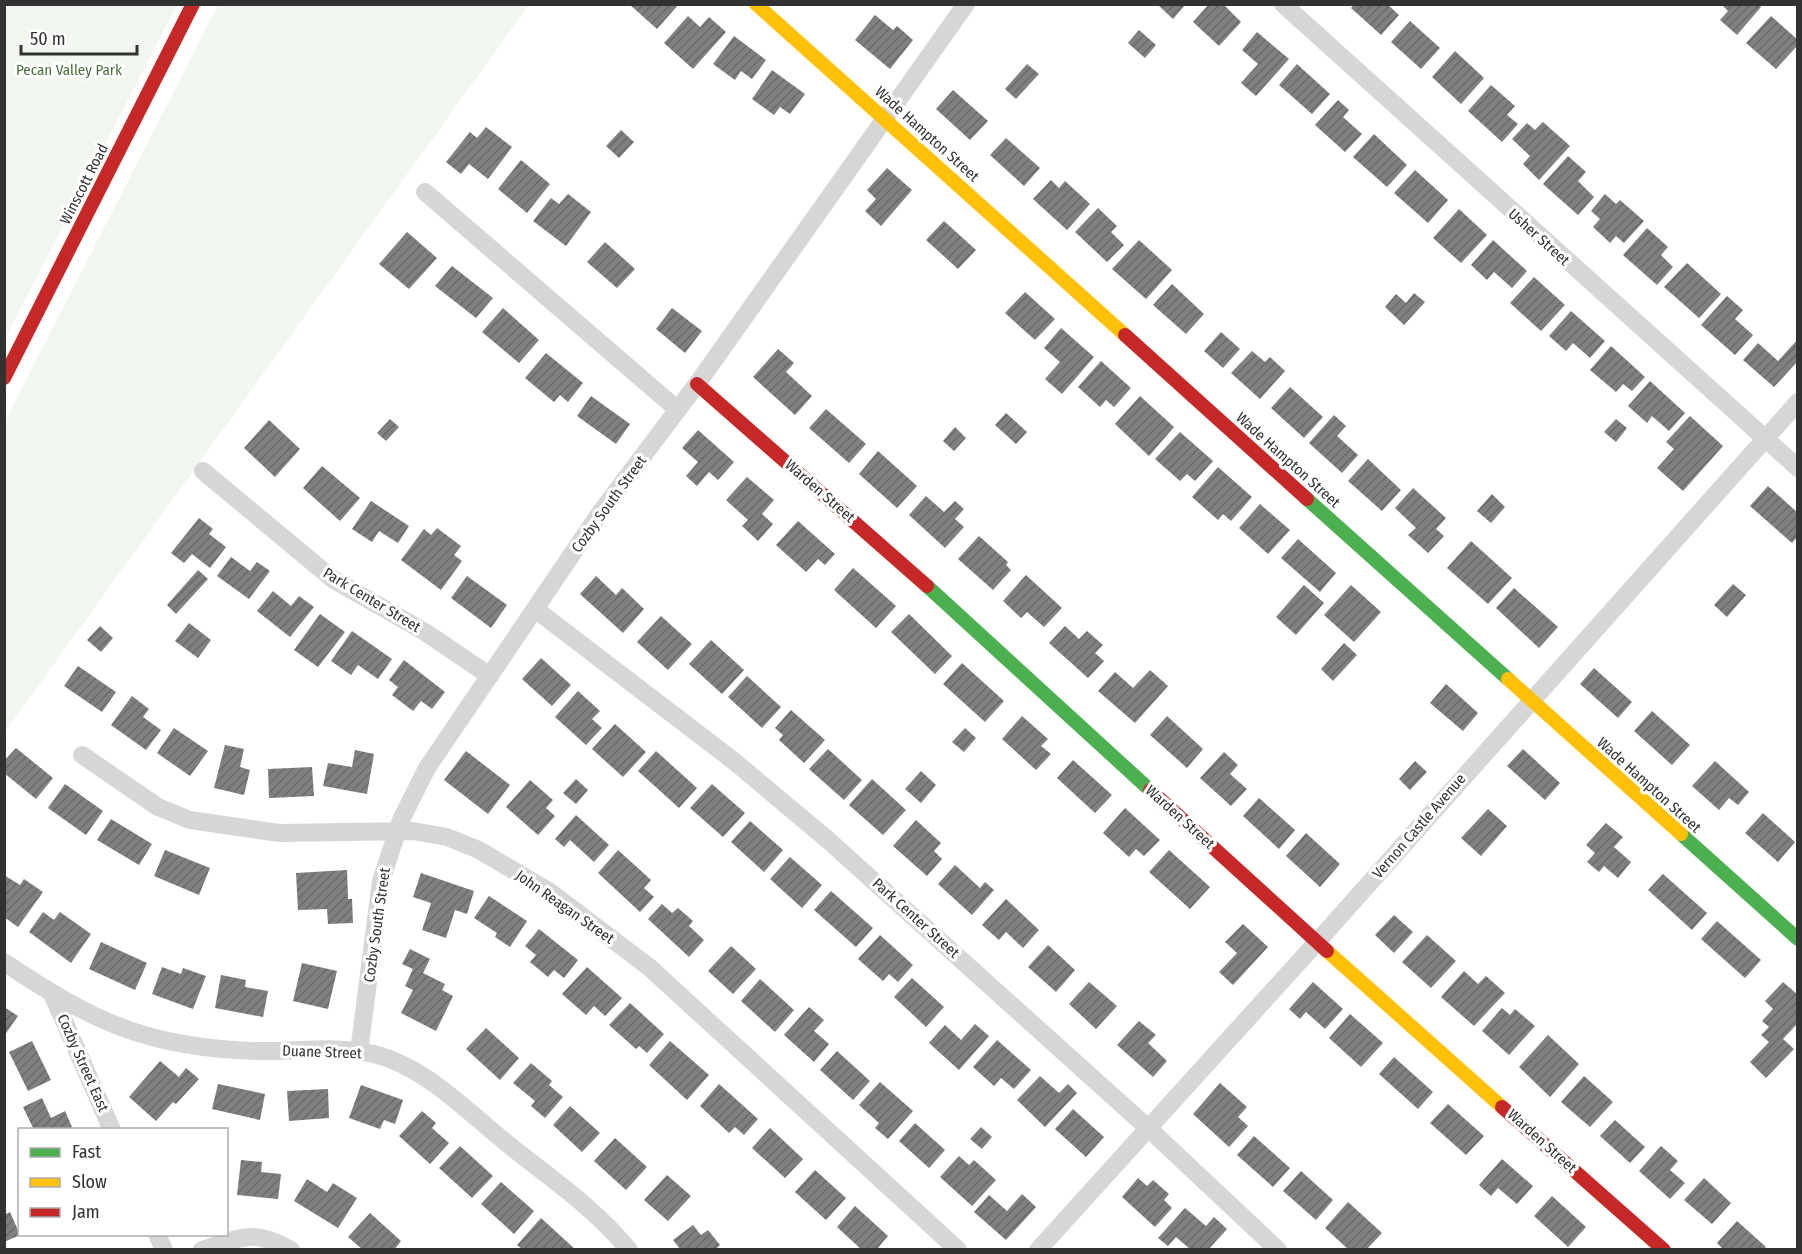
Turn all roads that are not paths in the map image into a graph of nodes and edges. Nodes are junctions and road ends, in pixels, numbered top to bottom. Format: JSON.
{"nodes":[{"id":1,"x":194,"y":4,"type":"edge"},
{"id":2,"x":756,"y":4,"type":"edge"},
{"id":3,"x":966,"y":4,"type":"edge"},
{"id":4,"x":1283,"y":4,"type":"edge"},
{"id":5,"x":885,"y":119,"type":"junction"},
{"id":6,"x":425,"y":192,"type":"dead end"},
{"id":7,"x":4,"y":378,"type":"edge"},
{"id":8,"x":697,"y":384,"type":"junction"},
{"id":9,"x":1797,"y":402,"type":"edge"},
{"id":10,"x":678,"y":410,"type":"junction"},
{"id":11,"x":1765,"y":439,"type":"junction"},
{"id":12,"x":1797,"y":468,"type":"edge"},
{"id":13,"x":203,"y":471,"type":"dead end"},
{"id":14,"x":535,"y":609,"type":"junction"},
{"id":15,"x":490,"y":676,"type":"junction"},
{"id":16,"x":1529,"y":700,"type":"junction"},
{"id":17,"x":82,"y":755,"type":"dead end"},
{"id":18,"x":397,"y":831,"type":"junction"},
{"id":19,"x":1797,"y":939,"type":"edge"},
{"id":20,"x":1317,"y":942,"type":"junction"},
{"id":21,"x":4,"y":962,"type":"edge"},
{"id":22,"x":54,"y":996,"type":"junction"},
{"id":23,"x":359,"y":1052,"type":"junction"},
{"id":24,"x":111,"y":1128,"type":"edge"},
{"id":25,"x":1148,"y":1128,"type":"junction"},
{"id":26,"x":202,"y":1250,"type":"edge"},
{"id":27,"x":291,"y":1250,"type":"edge"},
{"id":28,"x":628,"y":1250,"type":"edge"},
{"id":29,"x":958,"y":1250,"type":"edge"},
{"id":30,"x":1038,"y":1250,"type":"edge"},
{"id":31,"x":1278,"y":1250,"type":"edge"},
{"id":32,"x":1664,"y":1250,"type":"edge"}],
"edges":[{"from":1,"to":7,"type":"street","name":"Winscott Road"},
{"from":2,"to":5,"type":"street","name":"Wade Hampton Street"},
{"from":3,"to":5,"type":"street","name":"Cozby South Street"},
{"from":4,"to":11,"type":"street","name":"Usher Street"},
{"from":5,"to":8,"type":"street","name":"Cozby South Street"},
{"from":5,"to":16,"type":"street","name":"Wade Hampton Street"},
{"from":6,"to":10,"type":"street"},
{"from":8,"to":10,"type":"street","name":"Cozby South Street"},
{"from":8,"to":20,"type":"street","name":"Warden Street"},
{"from":9,"to":11,"type":"street","name":"Vernon Castle Avenue"},
{"from":10,"to":14,"type":"street","name":"Cozby South Street"},
{"from":11,"to":12,"type":"street","name":"Usher Street"},
{"from":11,"to":16,"type":"street","name":"Vernon Castle Avenue"},
{"from":13,"to":15,"type":"street","name":"Park Center Street"},
{"from":14,"to":15,"type":"street","name":"Cozby South Street"},
{"from":14,"to":25,"type":"street","name":"Park Center Street"},
{"from":15,"to":18,"type":"street","name":"Cozby South Street"},
{"from":16,"to":19,"type":"street","name":"Wade Hampton Street"},
{"from":16,"to":20,"type":"street","name":"Vernon Castle Avenue"},
{"from":17,"to":18,"type":"street","name":"John Reagan Street"},
{"from":18,"to":23,"type":"street","name":"Cozby South Street"},
{"from":18,"to":29,"type":"street","name":"John Reagan Street"},
{"from":20,"to":25,"type":"street","name":"Vernon Castle Avenue"},
{"from":20,"to":32,"type":"street","name":"Warden Street"},
{"from":21,"to":22,"type":"street","name":"Duane Street"},
{"from":22,"to":23,"type":"street","name":"Duane Street"},
{"from":22,"to":24,"type":"street","name":"Cozby Street East"},
{"from":23,"to":28,"type":"street","name":"Duane Street"},
{"from":25,"to":30,"type":"street","name":"Vernon Castle Avenue"},
{"from":25,"to":31,"type":"street","name":"Park Center Street"},
{"from":26,"to":27,"type":"street"}]}
